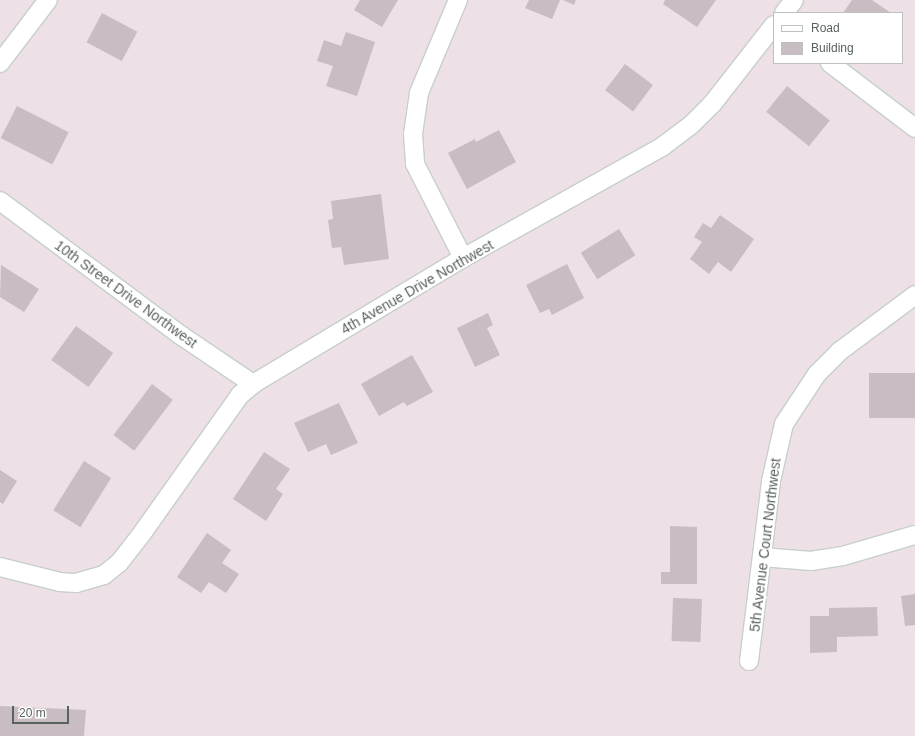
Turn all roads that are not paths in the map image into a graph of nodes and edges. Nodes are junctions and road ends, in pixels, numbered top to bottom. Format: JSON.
{"nodes":[{"id":1,"x":48,"y":0,"type":"edge"},
{"id":2,"x":458,"y":0,"type":"edge"},
{"id":3,"x":794,"y":0,"type":"edge"},
{"id":4,"x":785,"y":12,"type":"edge"},
{"id":5,"x":773,"y":26,"type":"edge"},
{"id":6,"x":0,"y":63,"type":"edge"},
{"id":7,"x":831,"y":64,"type":"edge"},
{"id":8,"x":915,"y":128,"type":"edge"},
{"id":9,"x":0,"y":201,"type":"edge"},
{"id":10,"x":463,"y":258,"type":"junction"},
{"id":11,"x":915,"y":296,"type":"edge"},
{"id":12,"x":253,"y":384,"type":"junction"},
{"id":13,"x":915,"y":535,"type":"edge"},
{"id":14,"x":762,"y":557,"type":"junction"},
{"id":15,"x":0,"y":567,"type":"edge"},
{"id":16,"x":749,"y":661,"type":"dead end"}],
"edges":[{"from":1,"to":6,"type":"street"},
{"from":2,"to":10,"type":"street"},
{"from":3,"to":4,"type":"street"},
{"from":5,"to":10,"type":"street","name":"4th Avenue Drive Northwest"},
{"from":7,"to":8,"type":"street"},
{"from":9,"to":12,"type":"street","name":"10th Street Drive Northwest"},
{"from":10,"to":12,"type":"street","name":"4th Avenue Drive Northwest"},
{"from":11,"to":14,"type":"street","name":"5th Avenue Court Northwest"},
{"from":12,"to":15,"type":"street","name":"4th Avenue Drive Northwest"},
{"from":13,"to":14,"type":"street"},
{"from":14,"to":16,"type":"street","name":"5th Avenue Court Northwest"}]}
